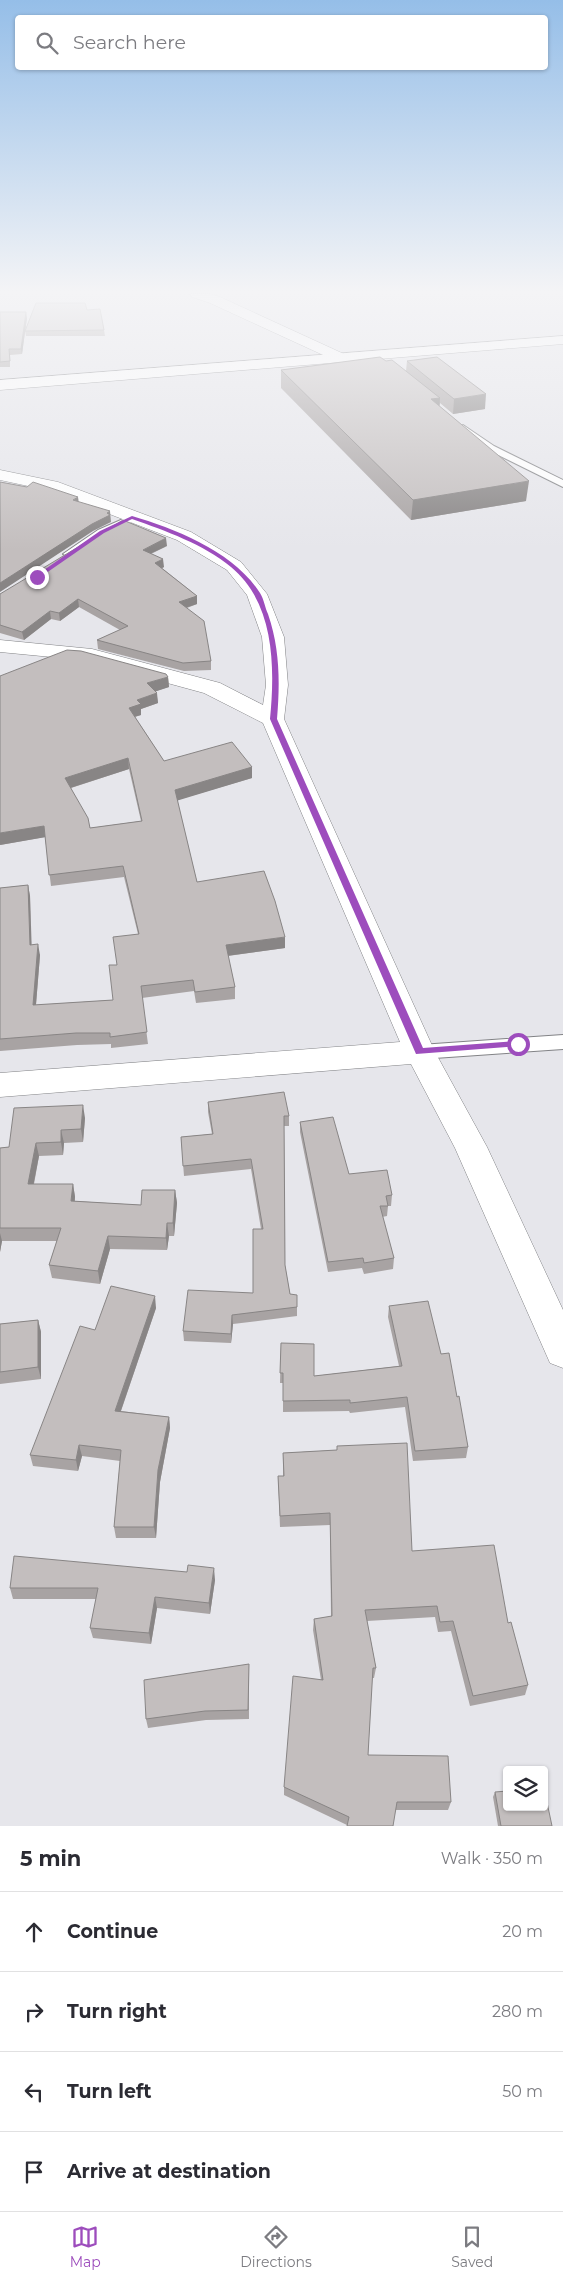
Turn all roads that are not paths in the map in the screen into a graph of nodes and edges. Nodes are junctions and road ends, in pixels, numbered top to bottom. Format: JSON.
{"nodes":[{"id":1,"x":79,"y":379,"type":"edge"},
{"id":2,"x":0,"y":386,"type":"edge"},
{"id":3,"x":455,"y":422,"type":"edge"},
{"id":4,"x":0,"y":476,"type":"edge"},
{"id":5,"x":563,"y":484,"type":"edge"},
{"id":6,"x":132,"y":517,"type":"junction"},
{"id":7,"x":57,"y":563,"type":"edge"},
{"id":8,"x":0,"y":646,"type":"edge"},
{"id":9,"x":274,"y":719,"type":"junction"},
{"id":10,"x":563,"y":1042,"type":"edge"},
{"id":11,"x":420,"y":1052,"type":"junction"},
{"id":12,"x":0,"y":1085,"type":"edge"},
{"id":13,"x":563,"y":1351,"type":"edge"}],
"edges":[{"from":1,"to":2,"type":"street"},
{"from":3,"to":5,"type":"lane"},
{"from":4,"to":6,"type":"street"},
{"from":6,"to":7,"type":"lane"},
{"from":6,"to":9,"type":"street"},
{"from":8,"to":9,"type":"street"},
{"from":9,"to":11,"type":"street"},
{"from":10,"to":11,"type":"lane"},
{"from":11,"to":12,"type":"street"},
{"from":11,"to":13,"type":"street"}]}
